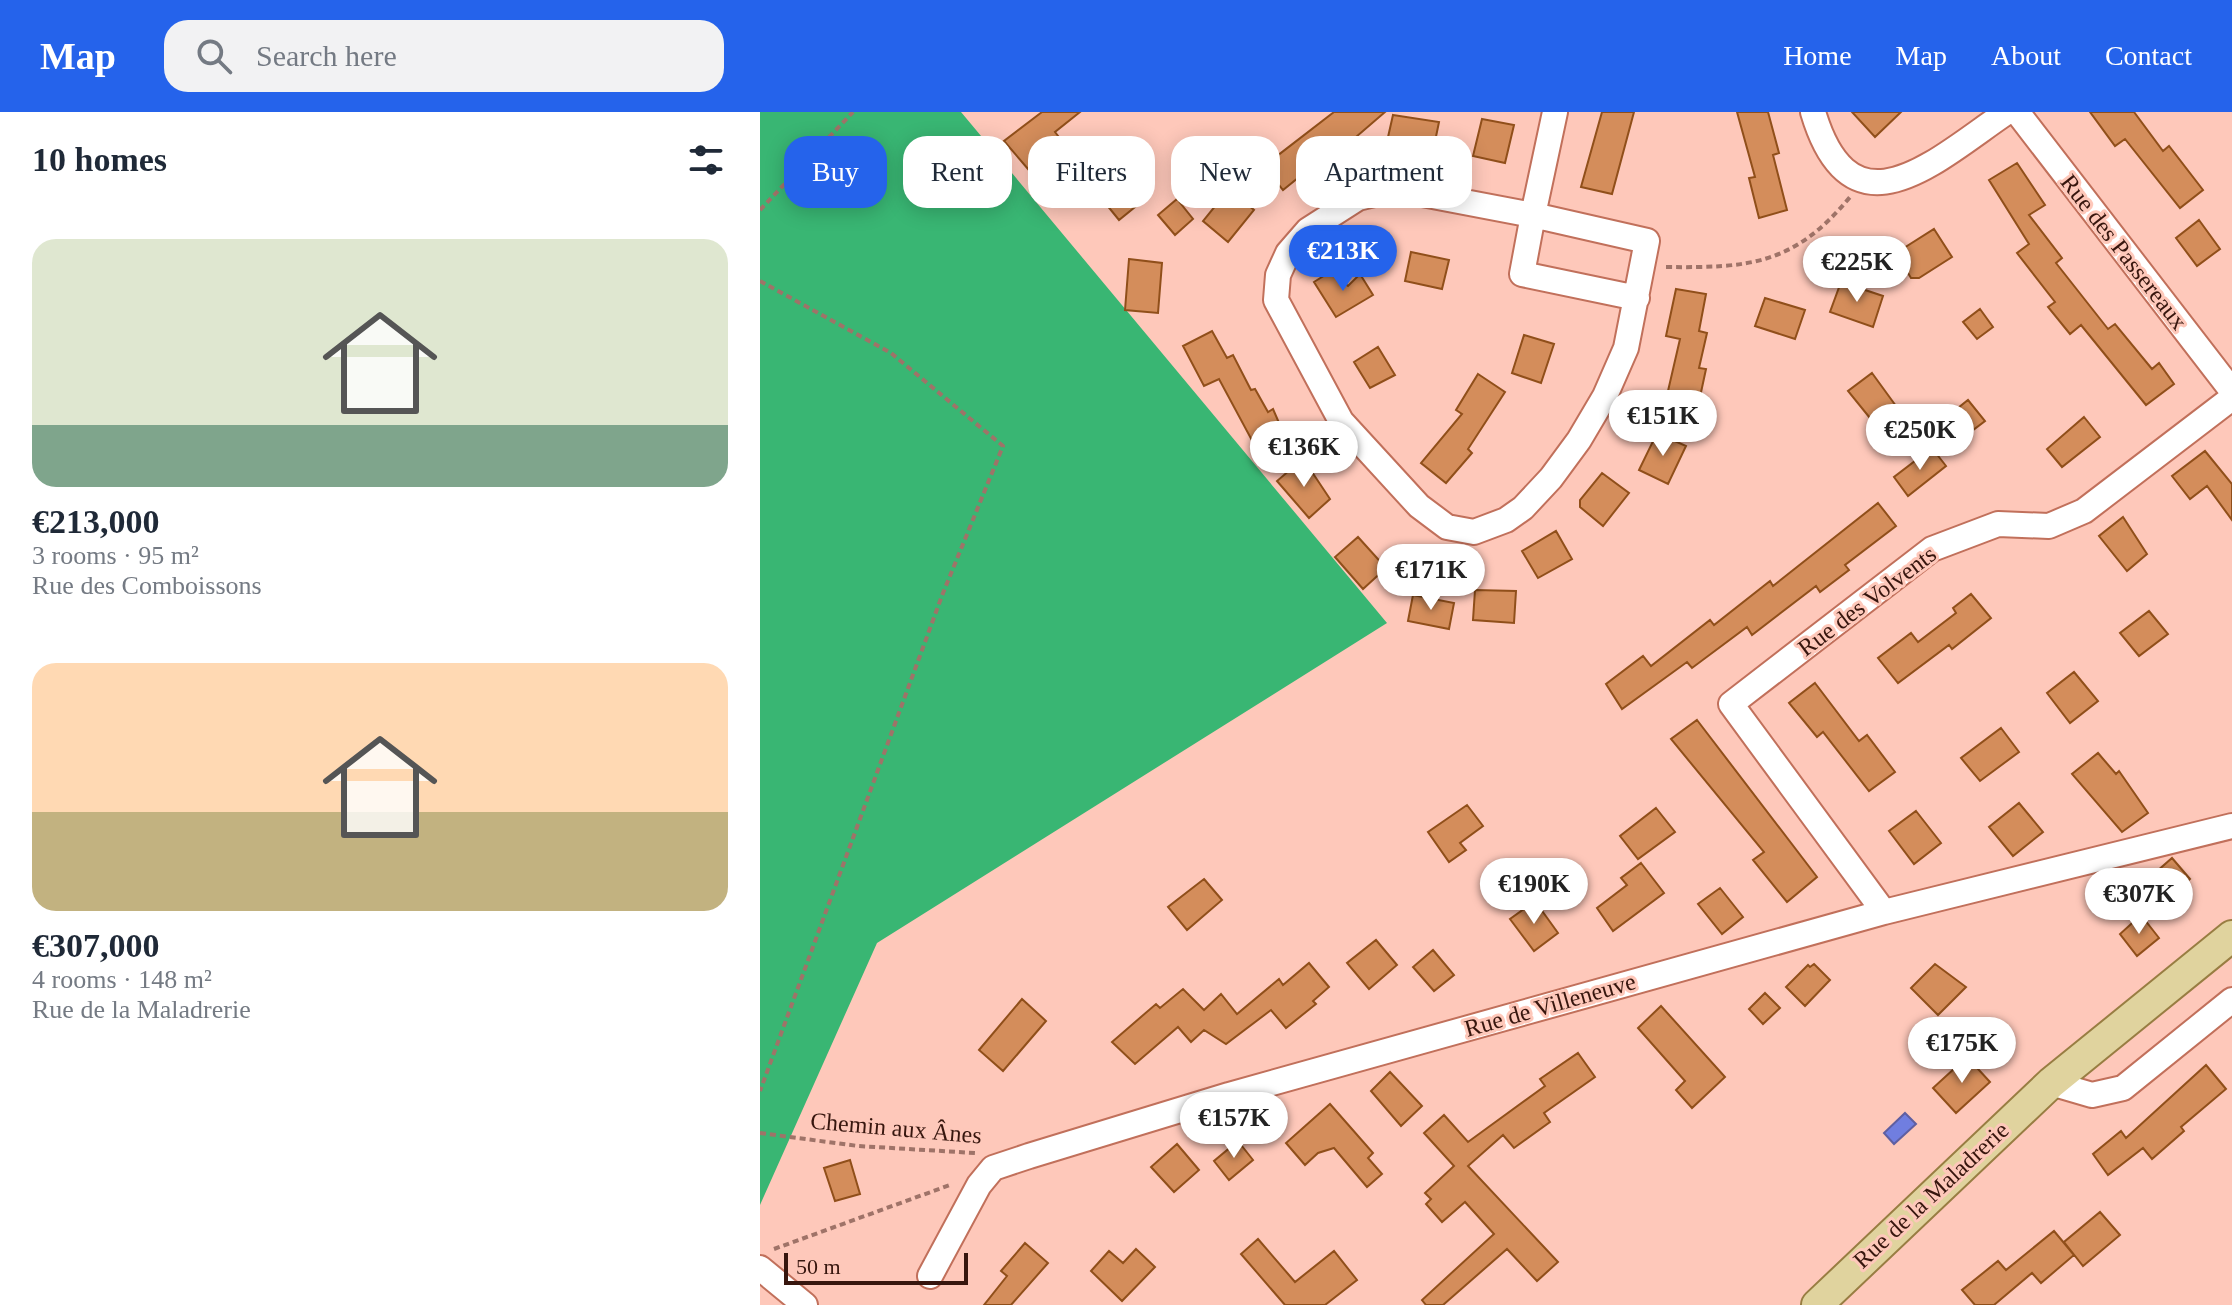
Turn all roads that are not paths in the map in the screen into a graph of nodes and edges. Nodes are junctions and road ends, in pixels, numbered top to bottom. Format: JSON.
{"nodes":[{"id":1,"x":1555,"y":112,"type":"edge"},
{"id":2,"x":1813,"y":112,"type":"edge"},
{"id":3,"x":2007,"y":112,"type":"edge"},
{"id":4,"x":2017,"y":112,"type":"edge"},
{"id":5,"x":1533,"y":215,"type":"junction"},
{"id":6,"x":1637,"y":298,"type":"junction"},
{"id":7,"x":2232,"y":391,"type":"edge"},
{"id":8,"x":2232,"y":398,"type":"edge"},
{"id":9,"x":2232,"y":826,"type":"edge"},
{"id":10,"x":1884,"y":912,"type":"junction"},
{"id":11,"x":2232,"y":936,"type":"edge"},
{"id":12,"x":2232,"y":1000,"type":"edge"},
{"id":13,"x":2051,"y":1083,"type":"junction"},
{"id":14,"x":760,"y":1268,"type":"edge"},
{"id":15,"x":930,"y":1276,"type":"dead end"},
{"id":16,"x":805,"y":1305,"type":"edge"},
{"id":17,"x":1817,"y":1305,"type":"edge"}],
"edges":[{"from":1,"to":5,"type":"street"},
{"from":2,"to":3,"type":"street"},
{"from":4,"to":7,"type":"street","name":"Rue des Passereaux"},
{"from":5,"to":6,"type":"street"},
{"from":5,"to":6,"type":"street"},
{"from":5,"to":6,"type":"street"},
{"from":8,"to":10,"type":"street","name":"Rue des Volvents"},
{"from":9,"to":10,"type":"street","name":"Rue de Villeneuve"},
{"from":10,"to":15,"type":"street","name":"Rue de Villeneuve"},
{"from":11,"to":13,"type":"main road","name":"Rue de la Maladrerie"},
{"from":12,"to":13,"type":"street"},
{"from":13,"to":17,"type":"main road","name":"Rue de la Maladrerie"},
{"from":14,"to":16,"type":"street"}]}
